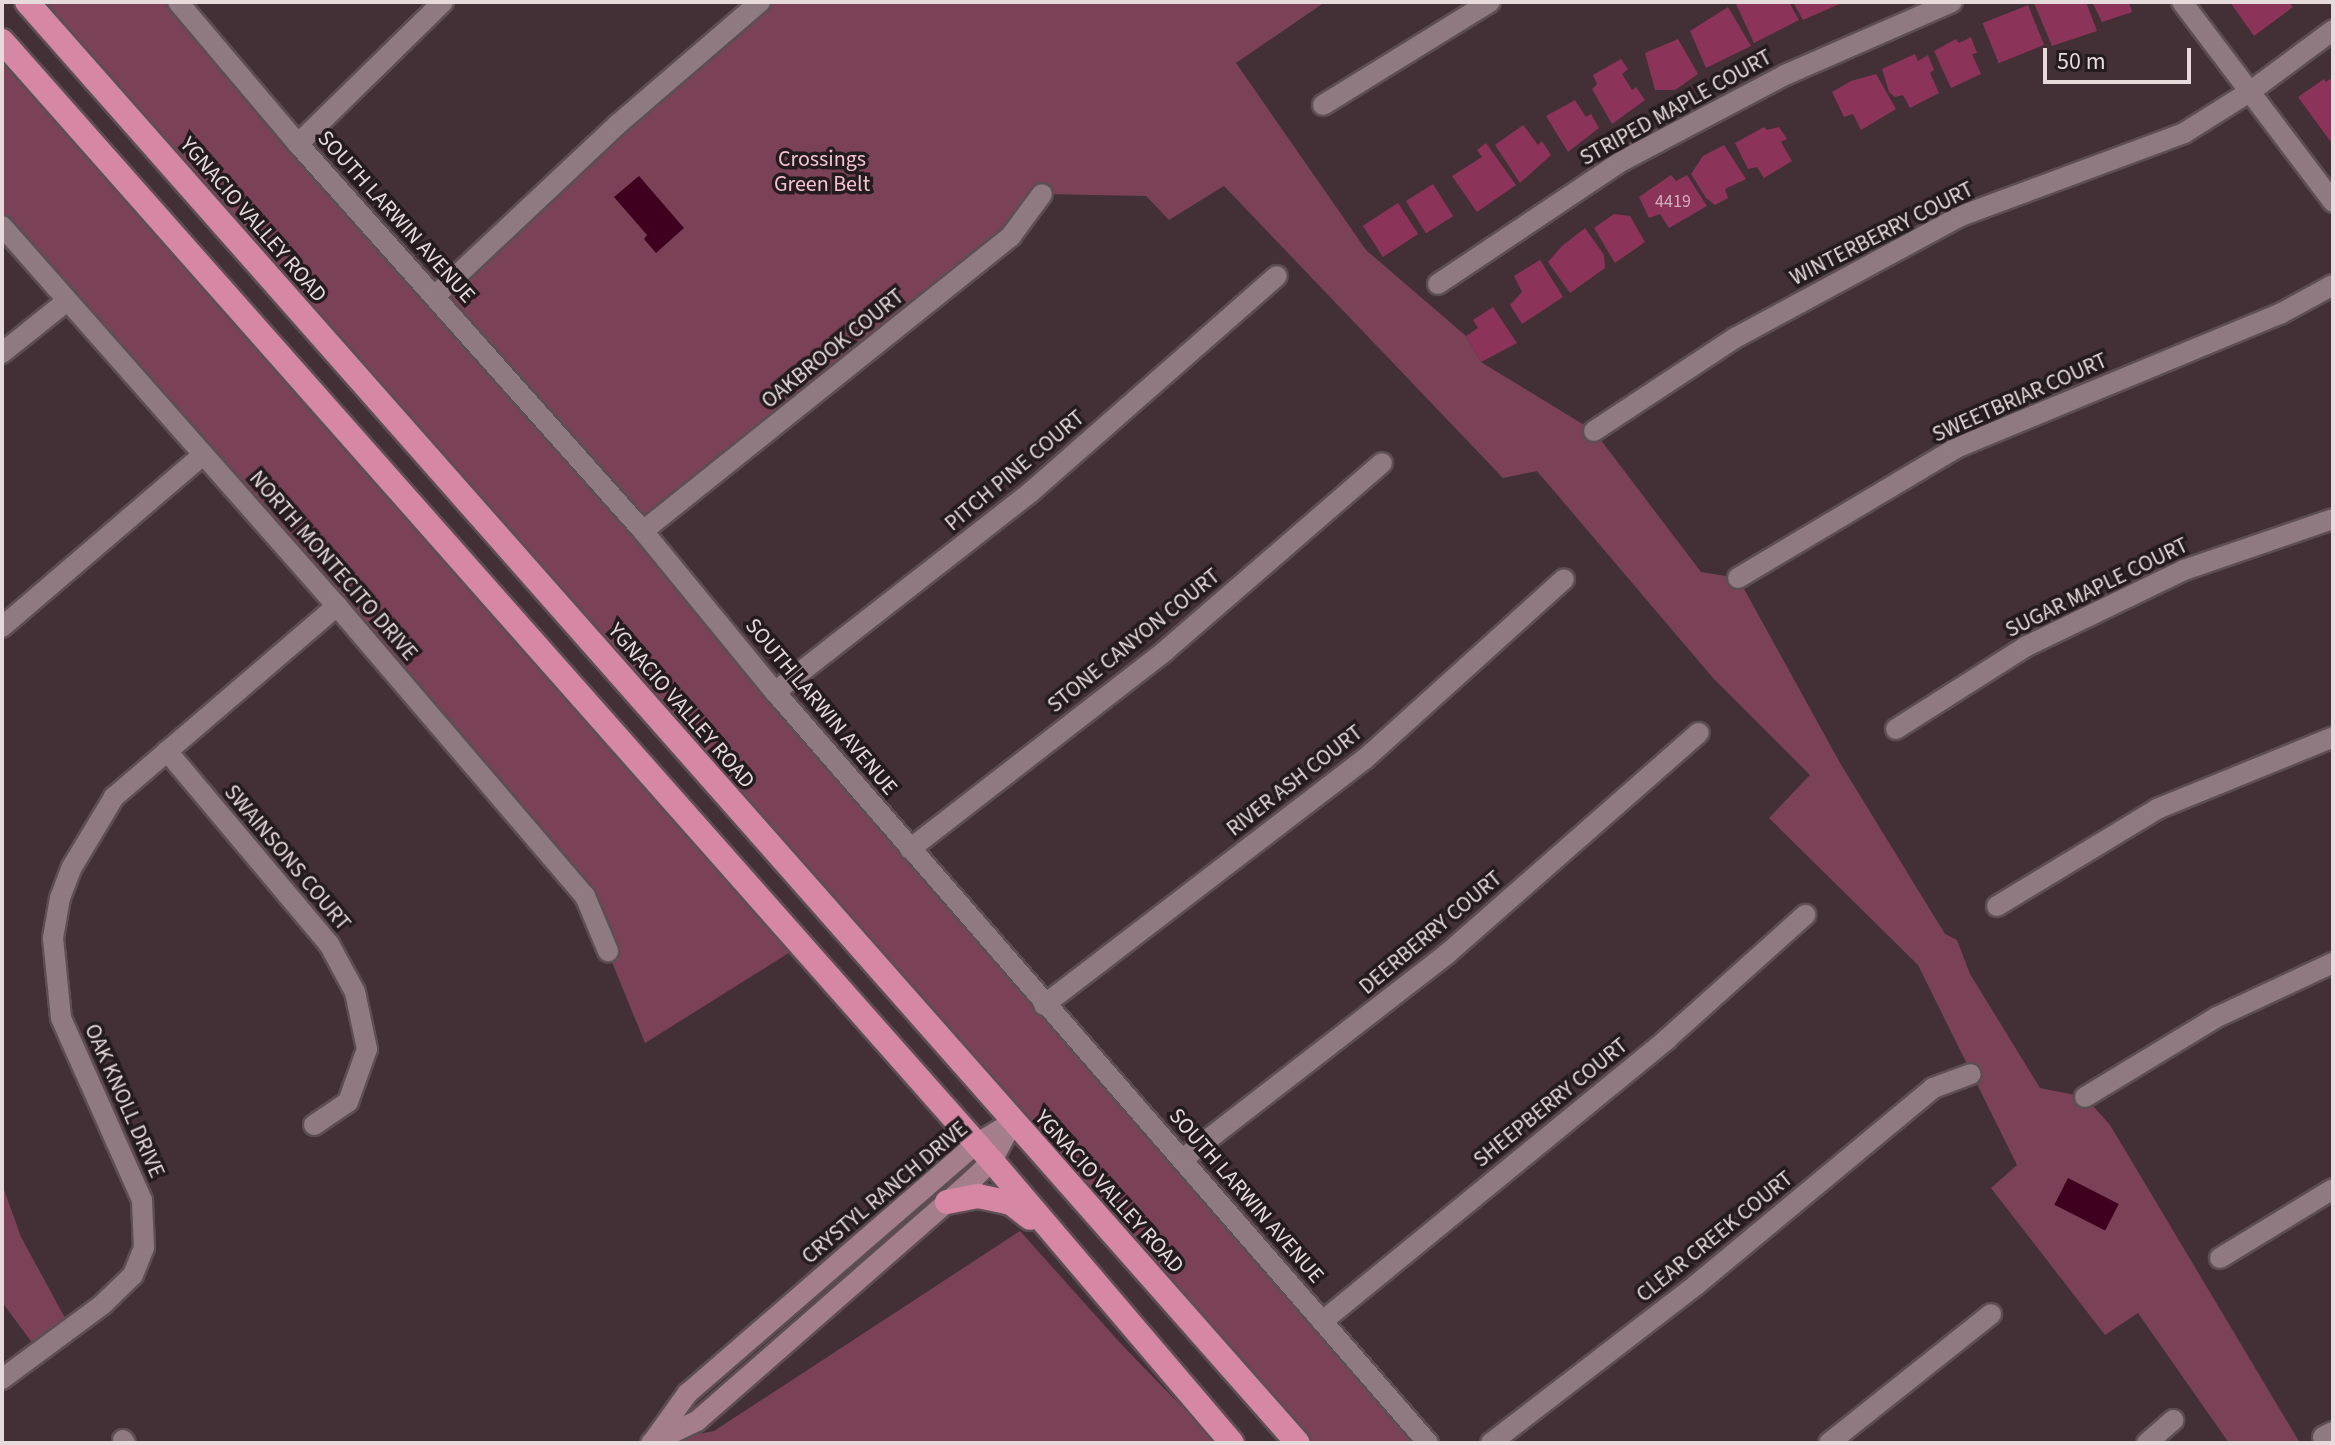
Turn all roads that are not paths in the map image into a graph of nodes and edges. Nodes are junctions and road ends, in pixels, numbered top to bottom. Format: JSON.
{"nodes":[{"id":1,"x":27,"y":2,"type":"edge"},
{"id":2,"x":178,"y":2,"type":"edge"},
{"id":3,"x":443,"y":2,"type":"edge"},
{"id":4,"x":760,"y":2,"type":"edge"},
{"id":5,"x":1490,"y":2,"type":"edge"},
{"id":6,"x":1952,"y":2,"type":"edge"},
{"id":7,"x":2182,"y":2,"type":"edge"},
{"id":8,"x":2333,"y":30,"type":"edge"},
{"id":9,"x":2,"y":41,"type":"edge"},
{"id":10,"x":2251,"y":91,"type":"junction"},
{"id":11,"x":1323,"y":105,"type":"dead end"},
{"id":12,"x":298,"y":144,"type":"junction"},
{"id":13,"x":1042,"y":194,"type":"dead end"},
{"id":14,"x":2333,"y":202,"type":"edge"},
{"id":15,"x":2,"y":226,"type":"edge"},
{"id":16,"x":1277,"y":276,"type":"dead end"},
{"id":17,"x":1438,"y":284,"type":"dead end"},
{"id":18,"x":2333,"y":285,"type":"edge"},
{"id":19,"x":435,"y":296,"type":"junction"},
{"id":20,"x":67,"y":301,"type":"junction"},
{"id":21,"x":2,"y":353,"type":"edge"},
{"id":22,"x":1594,"y":431,"type":"dead end"},
{"id":23,"x":203,"y":455,"type":"junction"},
{"id":24,"x":1382,"y":463,"type":"dead end"},
{"id":25,"x":2333,"y":519,"type":"edge"},
{"id":26,"x":643,"y":531,"type":"junction"},
{"id":27,"x":1738,"y":578,"type":"dead end"},
{"id":28,"x":1564,"y":579,"type":"dead end"},
{"id":29,"x":337,"y":606,"type":"junction"},
{"id":30,"x":2,"y":627,"type":"edge"},
{"id":31,"x":775,"y":692,"type":"junction"},
{"id":32,"x":1896,"y":729,"type":"dead end"},
{"id":33,"x":1699,"y":733,"type":"dead end"},
{"id":34,"x":2333,"y":737,"type":"edge"},
{"id":35,"x":167,"y":751,"type":"junction"},
{"id":36,"x":910,"y":849,"type":"junction"},
{"id":37,"x":1997,"y":906,"type":"dead end"},
{"id":38,"x":1805,"y":915,"type":"dead end"},
{"id":39,"x":608,"y":951,"type":"dead end"},
{"id":40,"x":2333,"y":963,"type":"edge"},
{"id":41,"x":1044,"y":1005,"type":"junction"},
{"id":42,"x":1971,"y":1074,"type":"dead end"},
{"id":43,"x":2085,"y":1097,"type":"dead end"},
{"id":44,"x":1012,"y":1123,"type":"junction"},
{"id":45,"x":314,"y":1125,"type":"dead end"},
{"id":46,"x":984,"y":1153,"type":"junction"},
{"id":47,"x":1184,"y":1158,"type":"junction"},
{"id":48,"x":2333,"y":1189,"type":"edge"},
{"id":49,"x":947,"y":1202,"type":"junction"},
{"id":50,"x":1058,"y":1239,"type":"junction"},
{"id":51,"x":2220,"y":1258,"type":"dead end"},
{"id":52,"x":1991,"y":1314,"type":"dead end"},
{"id":53,"x":1323,"y":1321,"type":"junction"},
{"id":54,"x":2,"y":1379,"type":"edge"},
{"id":55,"x":2173,"y":1420,"type":"dead end"},
{"id":56,"x":651,"y":1443,"type":"edge"},
{"id":57,"x":1232,"y":1443,"type":"edge"},
{"id":58,"x":1298,"y":1443,"type":"edge"},
{"id":59,"x":1428,"y":1443,"type":"edge"},
{"id":60,"x":1491,"y":1443,"type":"edge"},
{"id":61,"x":1829,"y":1443,"type":"edge"},
{"id":62,"x":2147,"y":1443,"type":"edge"}],
"edges":[{"from":1,"to":44,"type":"highway","name":"YGNACIO VALLEY ROAD"},
{"from":2,"to":12,"type":"street","name":"SOUTH LARWIN AVENUE"},
{"from":3,"to":12,"type":"street"},
{"from":4,"to":19,"type":"street"},
{"from":5,"to":11,"type":"street"},
{"from":6,"to":17,"type":"street","name":"STRIPED MAPLE COURT"},
{"from":7,"to":10,"type":"street"},
{"from":8,"to":10,"type":"street","name":"WINTERBERRY COURT"},
{"from":9,"to":46,"type":"highway"},
{"from":10,"to":14,"type":"street"},
{"from":10,"to":22,"type":"street","name":"WINTERBERRY COURT"},
{"from":12,"to":19,"type":"street","name":"SOUTH LARWIN AVENUE"},
{"from":13,"to":26,"type":"street","name":"OAKBROOK COURT"},
{"from":15,"to":20,"type":"street","name":"NORTH MONTECITO DRIVE"},
{"from":16,"to":31,"type":"street","name":"PITCH PINE COURT"},
{"from":18,"to":27,"type":"street","name":"SWEETBRIAR COURT"},
{"from":19,"to":26,"type":"street","name":"SOUTH LARWIN AVENUE"},
{"from":20,"to":21,"type":"street"},
{"from":20,"to":23,"type":"street","name":"NORTH MONTECITO DRIVE"},
{"from":23,"to":29,"type":"street","name":"NORTH MONTECITO DRIVE"},
{"from":23,"to":30,"type":"street"},
{"from":24,"to":36,"type":"street","name":"STONE CANYON COURT"},
{"from":25,"to":32,"type":"street","name":"SUGAR MAPLE COURT"},
{"from":26,"to":31,"type":"street","name":"SOUTH LARWIN AVENUE"},
{"from":28,"to":41,"type":"street","name":"RIVER ASH COURT"},
{"from":29,"to":35,"type":"street","name":"OAK KNOLL DRIVE"},
{"from":29,"to":39,"type":"street","name":"NORTH MONTECITO DRIVE"},
{"from":31,"to":36,"type":"street","name":"SOUTH LARWIN AVENUE"},
{"from":33,"to":47,"type":"street","name":"DEERBERRY COURT"},
{"from":34,"to":37,"type":"street"},
{"from":35,"to":45,"type":"street","name":"SWAINSONS COURT"},
{"from":35,"to":54,"type":"street","name":"OAK KNOLL DRIVE"},
{"from":36,"to":41,"type":"street","name":"SOUTH LARWIN AVENUE"},
{"from":38,"to":53,"type":"street","name":"SHEEPBERRY COURT"},
{"from":40,"to":43,"type":"street"},
{"from":41,"to":47,"type":"street","name":"SOUTH LARWIN AVENUE"},
{"from":42,"to":60,"type":"street","name":"CLEAR CREEK COURT"},
{"from":44,"to":46,"type":"street","name":"CRYSTYL RANCH DRIVE"},
{"from":44,"to":58,"type":"highway","name":"YGNACIO VALLEY ROAD"},
{"from":46,"to":49,"type":"street","name":"CRYSTYL RANCH DRIVE"},
{"from":46,"to":50,"type":"highway"},
{"from":46,"to":56,"type":"street","name":"CRYSTYL RANCH DRIVE"},
{"from":47,"to":53,"type":"street","name":"SOUTH LARWIN AVENUE"},
{"from":48,"to":51,"type":"street"},
{"from":49,"to":50,"type":"highway"},
{"from":49,"to":56,"type":"street","name":"CRYSTYL RANCH DRIVE"},
{"from":50,"to":57,"type":"highway"},
{"from":52,"to":61,"type":"street"},
{"from":53,"to":59,"type":"street","name":"SOUTH LARWIN AVENUE"},
{"from":55,"to":62,"type":"street"}]}
